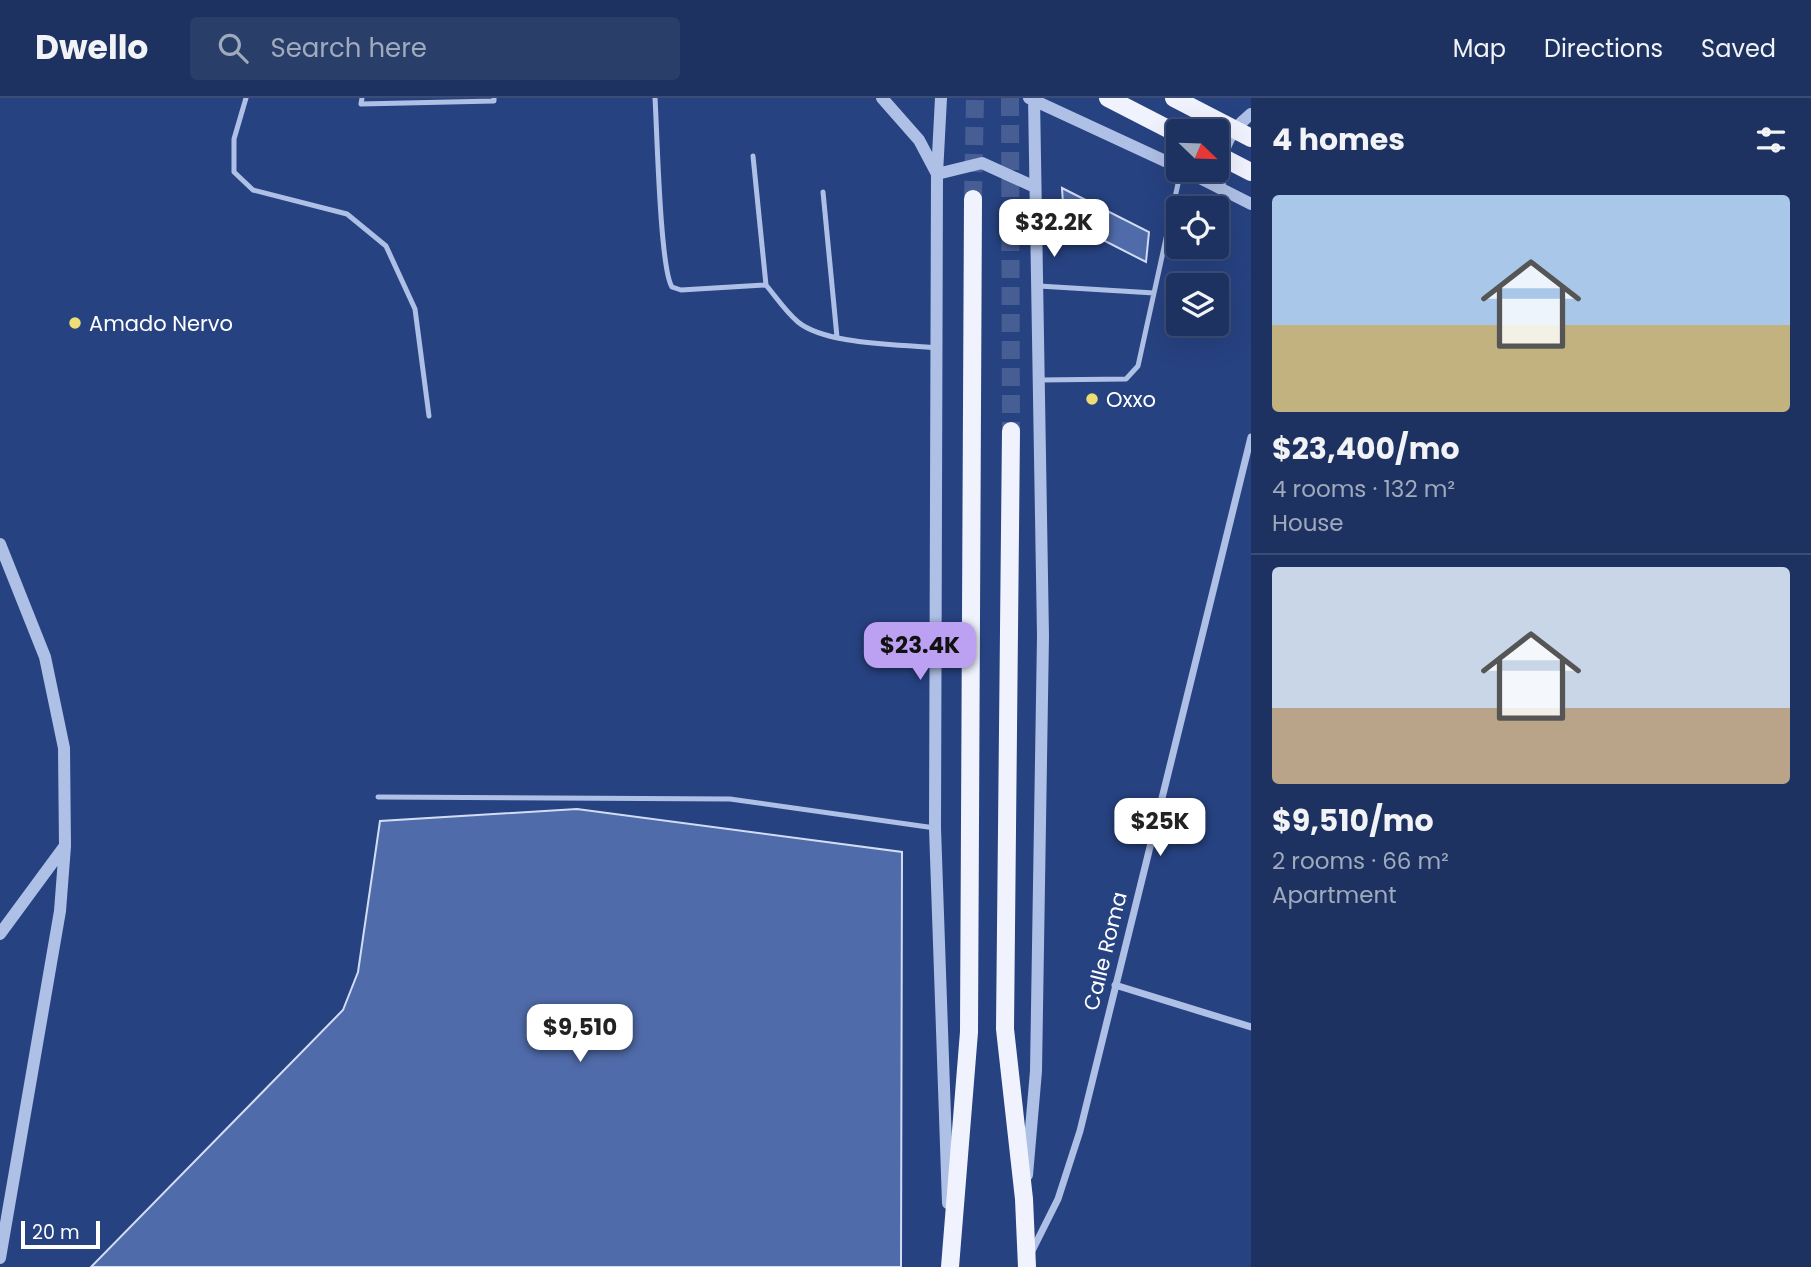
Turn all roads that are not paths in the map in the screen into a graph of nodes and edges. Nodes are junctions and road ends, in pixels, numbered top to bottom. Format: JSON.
{"nodes":[{"id":1,"x":246,"y":98,"type":"edge"},
{"id":2,"x":362,"y":98,"type":"edge"},
{"id":3,"x":494,"y":98,"type":"edge"},
{"id":4,"x":655,"y":98,"type":"edge"},
{"id":5,"x":882,"y":98,"type":"edge"},
{"id":6,"x":941,"y":98,"type":"edge"},
{"id":7,"x":1108,"y":98,"type":"edge"},
{"id":8,"x":1174,"y":98,"type":"edge"},
{"id":9,"x":1032,"y":99,"type":"edge"},
{"id":10,"x":1251,"y":114,"type":"edge"},
{"id":11,"x":1166,"y":128,"type":"edge"},
{"id":12,"x":1251,"y":138,"type":"edge"},
{"id":13,"x":753,"y":156,"type":"dead end"},
{"id":14,"x":1229,"y":161,"type":"edge"},
{"id":15,"x":1166,"y":162,"type":"edge"},
{"id":16,"x":1251,"y":172,"type":"edge"},
{"id":17,"x":937,"y":174,"type":"junction"},
{"id":18,"x":1178,"y":182,"type":"edge"},
{"id":19,"x":1208,"y":182,"type":"edge"},
{"id":20,"x":1035,"y":187,"type":"junction"},
{"id":21,"x":1220,"y":188,"type":"junction"},
{"id":22,"x":823,"y":192,"type":"dead end"},
{"id":23,"x":973,"y":199,"type":"tunnel mouth"},
{"id":24,"x":1251,"y":204,"type":"edge"},
{"id":25,"x":766,"y":285,"type":"junction"},
{"id":26,"x":1039,"y":286,"type":"junction"},
{"id":27,"x":1154,"y":293,"type":"junction"},
{"id":28,"x":837,"y":337,"type":"junction"},
{"id":29,"x":937,"y":348,"type":"junction"},
{"id":30,"x":1040,"y":380,"type":"junction"},
{"id":31,"x":429,"y":416,"type":"dead end"},
{"id":32,"x":1011,"y":430,"type":"tunnel mouth"},
{"id":33,"x":1251,"y":437,"type":"edge"},
{"id":34,"x":0,"y":544,"type":"edge"},
{"id":35,"x":378,"y":797,"type":"dead end"},
{"id":36,"x":935,"y":828,"type":"junction"},
{"id":37,"x":65,"y":846,"type":"junction"},
{"id":38,"x":0,"y":934,"type":"edge"},
{"id":39,"x":1115,"y":985,"type":"junction"},
{"id":40,"x":1251,"y":1027,"type":"edge"},
{"id":41,"x":1024,"y":1199,"type":"junction"},
{"id":42,"x":0,"y":1258,"type":"edge"},
{"id":43,"x":1027,"y":1265,"type":"edge"},
{"id":44,"x":950,"y":1267,"type":"edge"}],
"edges":[{"from":1,"to":31,"type":"lane"},
{"from":2,"to":3,"type":"lane"},
{"from":4,"to":25,"type":"lane"},
{"from":5,"to":17,"type":"street"},
{"from":6,"to":17,"type":"street"},
{"from":7,"to":11,"type":"main road"},
{"from":8,"to":12,"type":"main road"},
{"from":9,"to":15,"type":"street"},
{"from":9,"to":20,"type":"street"},
{"from":10,"to":21,"type":"street"},
{"from":13,"to":25,"type":"lane"},
{"from":14,"to":16,"type":"main road"},
{"from":17,"to":20,"type":"street"},
{"from":17,"to":29,"type":"street"},
{"from":18,"to":27,"type":"lane"},
{"from":19,"to":21,"type":"street"},
{"from":20,"to":26,"type":"street"},
{"from":21,"to":24,"type":"street"},
{"from":22,"to":28,"type":"lane"},
{"from":23,"to":44,"type":"main road"},
{"from":25,"to":28,"type":"lane"},
{"from":26,"to":27,"type":"lane"},
{"from":26,"to":30,"type":"street"},
{"from":27,"to":30,"type":"lane"},
{"from":28,"to":29,"type":"lane"},
{"from":29,"to":36,"type":"street"},
{"from":30,"to":41,"type":"street"},
{"from":32,"to":41,"type":"main road"},
{"from":33,"to":39,"type":"street","name":"Calle Roma"},
{"from":34,"to":37,"type":"street"},
{"from":35,"to":36,"type":"lane"},
{"from":36,"to":44,"type":"street"},
{"from":37,"to":38,"type":"street"},
{"from":37,"to":42,"type":"street"},
{"from":39,"to":40,"type":"street"},
{"from":39,"to":43,"type":"street","name":"Calle Roma"},
{"from":41,"to":43,"type":"main road"}]}
